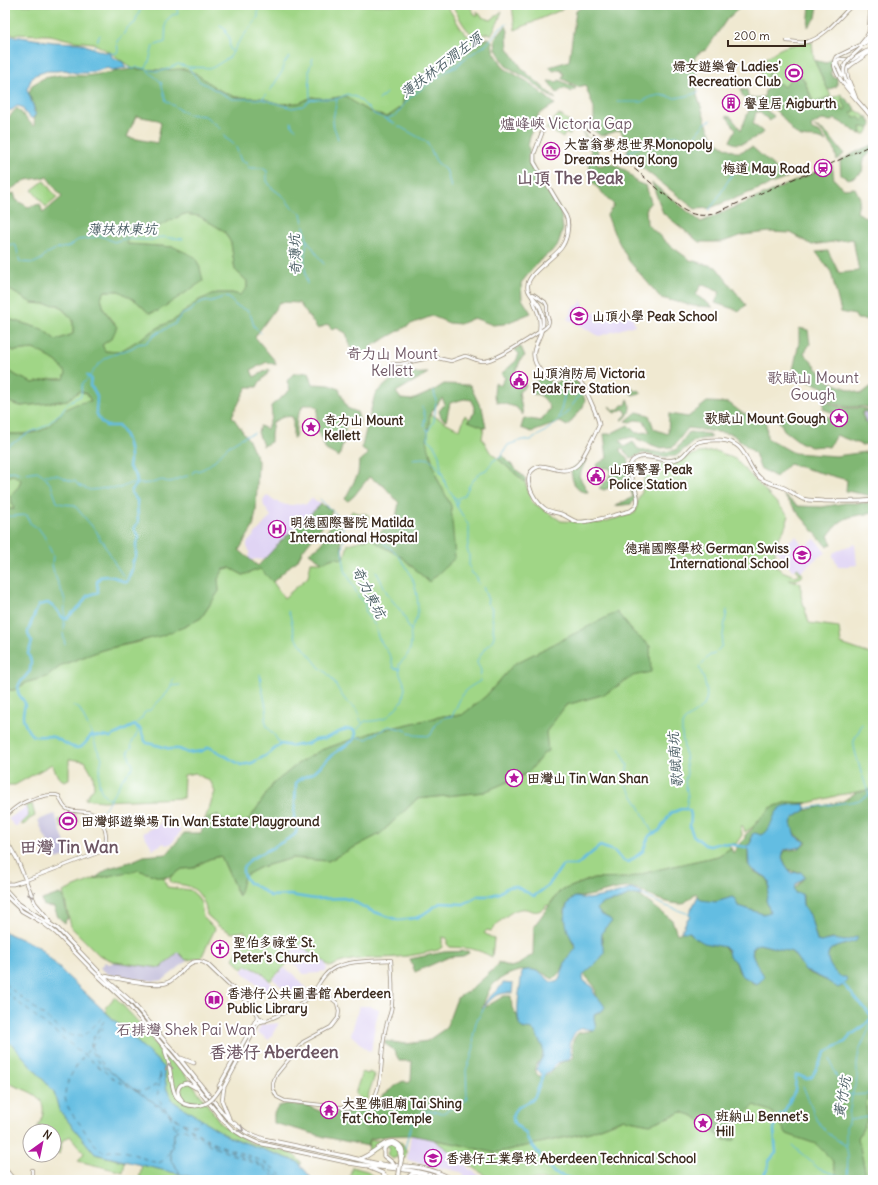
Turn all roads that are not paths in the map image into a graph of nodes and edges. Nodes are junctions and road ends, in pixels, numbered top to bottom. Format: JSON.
{"nodes":[{"id":1,"x":852,"y":5,"type":"edge"},
{"id":2,"x":871,"y":5,"type":"edge"},
{"id":3,"x":872,"y":30,"type":"edge"},
{"id":4,"x":787,"y":40,"type":"dead end"},
{"id":5,"x":861,"y":47,"type":"junction"},
{"id":6,"x":853,"y":49,"type":"junction"},
{"id":7,"x":873,"y":50,"type":"edge"},
{"id":8,"x":836,"y":57,"type":"junction"},
{"id":9,"x":848,"y":60,"type":"junction"},
{"id":10,"x":847,"y":69,"type":"junction"},
{"id":11,"x":838,"y":73,"type":"junction"},
{"id":12,"x":840,"y":77,"type":"junction"},
{"id":13,"x":847,"y":77,"type":"junction"},
{"id":14,"x":846,"y":82,"type":"junction"},
{"id":15,"x":856,"y":100,"type":"junction"},
{"id":16,"x":873,"y":124,"type":"edge"},
{"id":17,"x":542,"y":133,"type":"dead end"},
{"id":18,"x":532,"y":295,"type":"junction"},
{"id":19,"x":540,"y":331,"type":"junction"},
{"id":20,"x":392,"y":364,"type":"dead end"},
{"id":21,"x":873,"y":500,"type":"edge"},
{"id":22,"x":5,"y":817,"type":"edge"},
{"id":23,"x":5,"y":838,"type":"edge"},
{"id":24,"x":26,"y":880,"type":"junction"},
{"id":25,"x":5,"y":884,"type":"edge"},
{"id":26,"x":5,"y":889,"type":"edge"},
{"id":27,"x":5,"y":895,"type":"edge"},
{"id":28,"x":5,"y":900,"type":"edge"},
{"id":29,"x":12,"y":902,"type":"junction"},
{"id":30,"x":54,"y":926,"type":"junction"},
{"id":31,"x":104,"y":976,"type":"junction"},
{"id":32,"x":120,"y":979,"type":"junction"},
{"id":33,"x":318,"y":987,"type":"junction"},
{"id":34,"x":116,"y":988,"type":"junction"},
{"id":35,"x":257,"y":1014,"type":"junction"},
{"id":36,"x":260,"y":1018,"type":"junction"},
{"id":37,"x":265,"y":1021,"type":"junction"},
{"id":38,"x":257,"y":1023,"type":"junction"},
{"id":39,"x":164,"y":1048,"type":"junction"},
{"id":40,"x":179,"y":1058,"type":"junction"},
{"id":41,"x":238,"y":1058,"type":"junction"},
{"id":42,"x":194,"y":1064,"type":"dead end"},
{"id":43,"x":220,"y":1086,"type":"junction"},
{"id":44,"x":197,"y":1089,"type":"junction"},
{"id":45,"x":196,"y":1105,"type":"junction"},
{"id":46,"x":231,"y":1121,"type":"junction"},
{"id":47,"x":385,"y":1145,"type":"junction"},
{"id":48,"x":344,"y":1156,"type":"joint"},
{"id":49,"x":360,"y":1159,"type":"junction"},
{"id":50,"x":350,"y":1163,"type":"joint"},
{"id":51,"x":395,"y":1164,"type":"junction"},
{"id":52,"x":366,"y":1166,"type":"junction"},
{"id":53,"x":5,"y":1169,"type":"edge"},
{"id":54,"x":32,"y":1170,"type":"dead end"},
{"id":55,"x":421,"y":1173,"type":"junction"},
{"id":56,"x":5,"y":1174,"type":"edge"},
{"id":57,"x":437,"y":1178,"type":"edge"},
{"id":58,"x":10,"y":1180,"type":"edge"},
{"id":59,"x":14,"y":1180,"type":"edge"},
{"id":60,"x":32,"y":1180,"type":"edge"},
{"id":61,"x":389,"y":1180,"type":"edge"},
{"id":62,"x":398,"y":1180,"type":"edge"},
{"id":63,"x":405,"y":1180,"type":"edge"},
{"id":64,"x":444,"y":1180,"type":"edge"},
{"id":65,"x":454,"y":1180,"type":"edge"}],
"edges":[{"from":1,"to":4,"type":"street"},
{"from":2,"to":5,"type":"main road"},
{"from":3,"to":5,"type":"main road"},
{"from":5,"to":6,"type":"main road"},
{"from":5,"to":14,"type":"main road","bridge":true},
{"from":6,"to":8,"type":"main road"},
{"from":6,"to":9,"type":"main road"},
{"from":7,"to":9,"type":"main road"},
{"from":7,"to":10,"type":"main road"},
{"from":8,"to":9,"type":"main road"},
{"from":8,"to":11,"type":"main road"},
{"from":9,"to":14,"type":"main road","bridge":true},
{"from":10,"to":11,"type":"main road"},
{"from":10,"to":13,"type":"main road"},
{"from":11,"to":12,"type":"main road"},
{"from":12,"to":13,"type":"main road"},
{"from":12,"to":15,"type":"main road"},
{"from":13,"to":15,"type":"main road"},
{"from":14,"to":15,"type":"main road"},
{"from":15,"to":16,"type":"main road"},
{"from":17,"to":18,"type":"main road"},
{"from":18,"to":19,"type":"street"},
{"from":18,"to":19,"type":"street","bridge":true},
{"from":18,"to":21,"type":"main road"},
{"from":19,"to":20,"type":"street"},
{"from":22,"to":24,"type":"street"},
{"from":23,"to":24,"type":"main road"},
{"from":24,"to":25,"type":"main road"},
{"from":24,"to":30,"type":"main road","one_way":true},
{"from":26,"to":30,"type":"main road"},
{"from":27,"to":29,"type":"main road"},
{"from":28,"to":29,"type":"main road"},
{"from":29,"to":39,"type":"main road"},
{"from":30,"to":31,"type":"main road"},
{"from":31,"to":32,"type":"main road"},
{"from":31,"to":34,"type":"main road"},
{"from":32,"to":34,"type":"main road"},
{"from":32,"to":35,"type":"main road"},
{"from":33,"to":33,"type":"street"},
{"from":33,"to":37,"type":"street"},
{"from":34,"to":40,"type":"main road"},
{"from":35,"to":36,"type":"main road"},
{"from":35,"to":38,"type":"main road"},
{"from":36,"to":37,"type":"main road"},
{"from":36,"to":38,"type":"main road"},
{"from":37,"to":38,"type":"street"},
{"from":38,"to":41,"type":"main road"},
{"from":38,"to":43,"type":"main road"},
{"from":39,"to":44,"type":"main road"},
{"from":45,"to":39,"type":"main road","one_way":true},
{"from":40,"to":42,"type":"main road"},
{"from":40,"to":46,"type":"main road"},
{"from":41,"to":43,"type":"main road"},
{"from":41,"to":46,"type":"main road"},
{"from":43,"to":45,"type":"main road","bridge":true},
{"from":44,"to":45,"type":"main road"},
{"from":44,"to":50,"type":"main road"},
{"from":46,"to":48,"type":"main road","one_way":true},
{"from":47,"to":49,"type":"highway"},
{"from":47,"to":51,"type":"highway"},
{"from":47,"to":62,"type":"highway","bridge":true},
{"from":48,"to":49,"type":"highway"},
{"from":49,"to":51,"type":"highway"},
{"from":50,"to":52,"type":"highway"},
{"from":51,"to":65,"type":"highway"},
{"from":52,"to":55,"type":"highway"},
{"from":52,"to":61,"type":"highway"},
{"from":53,"to":59,"type":"main road"},
{"from":54,"to":60,"type":"street"},
{"from":55,"to":57,"type":"highway"},
{"from":55,"to":63,"type":"highway"},
{"from":56,"to":58,"type":"main road"},
{"from":57,"to":64,"type":"highway"}]}
